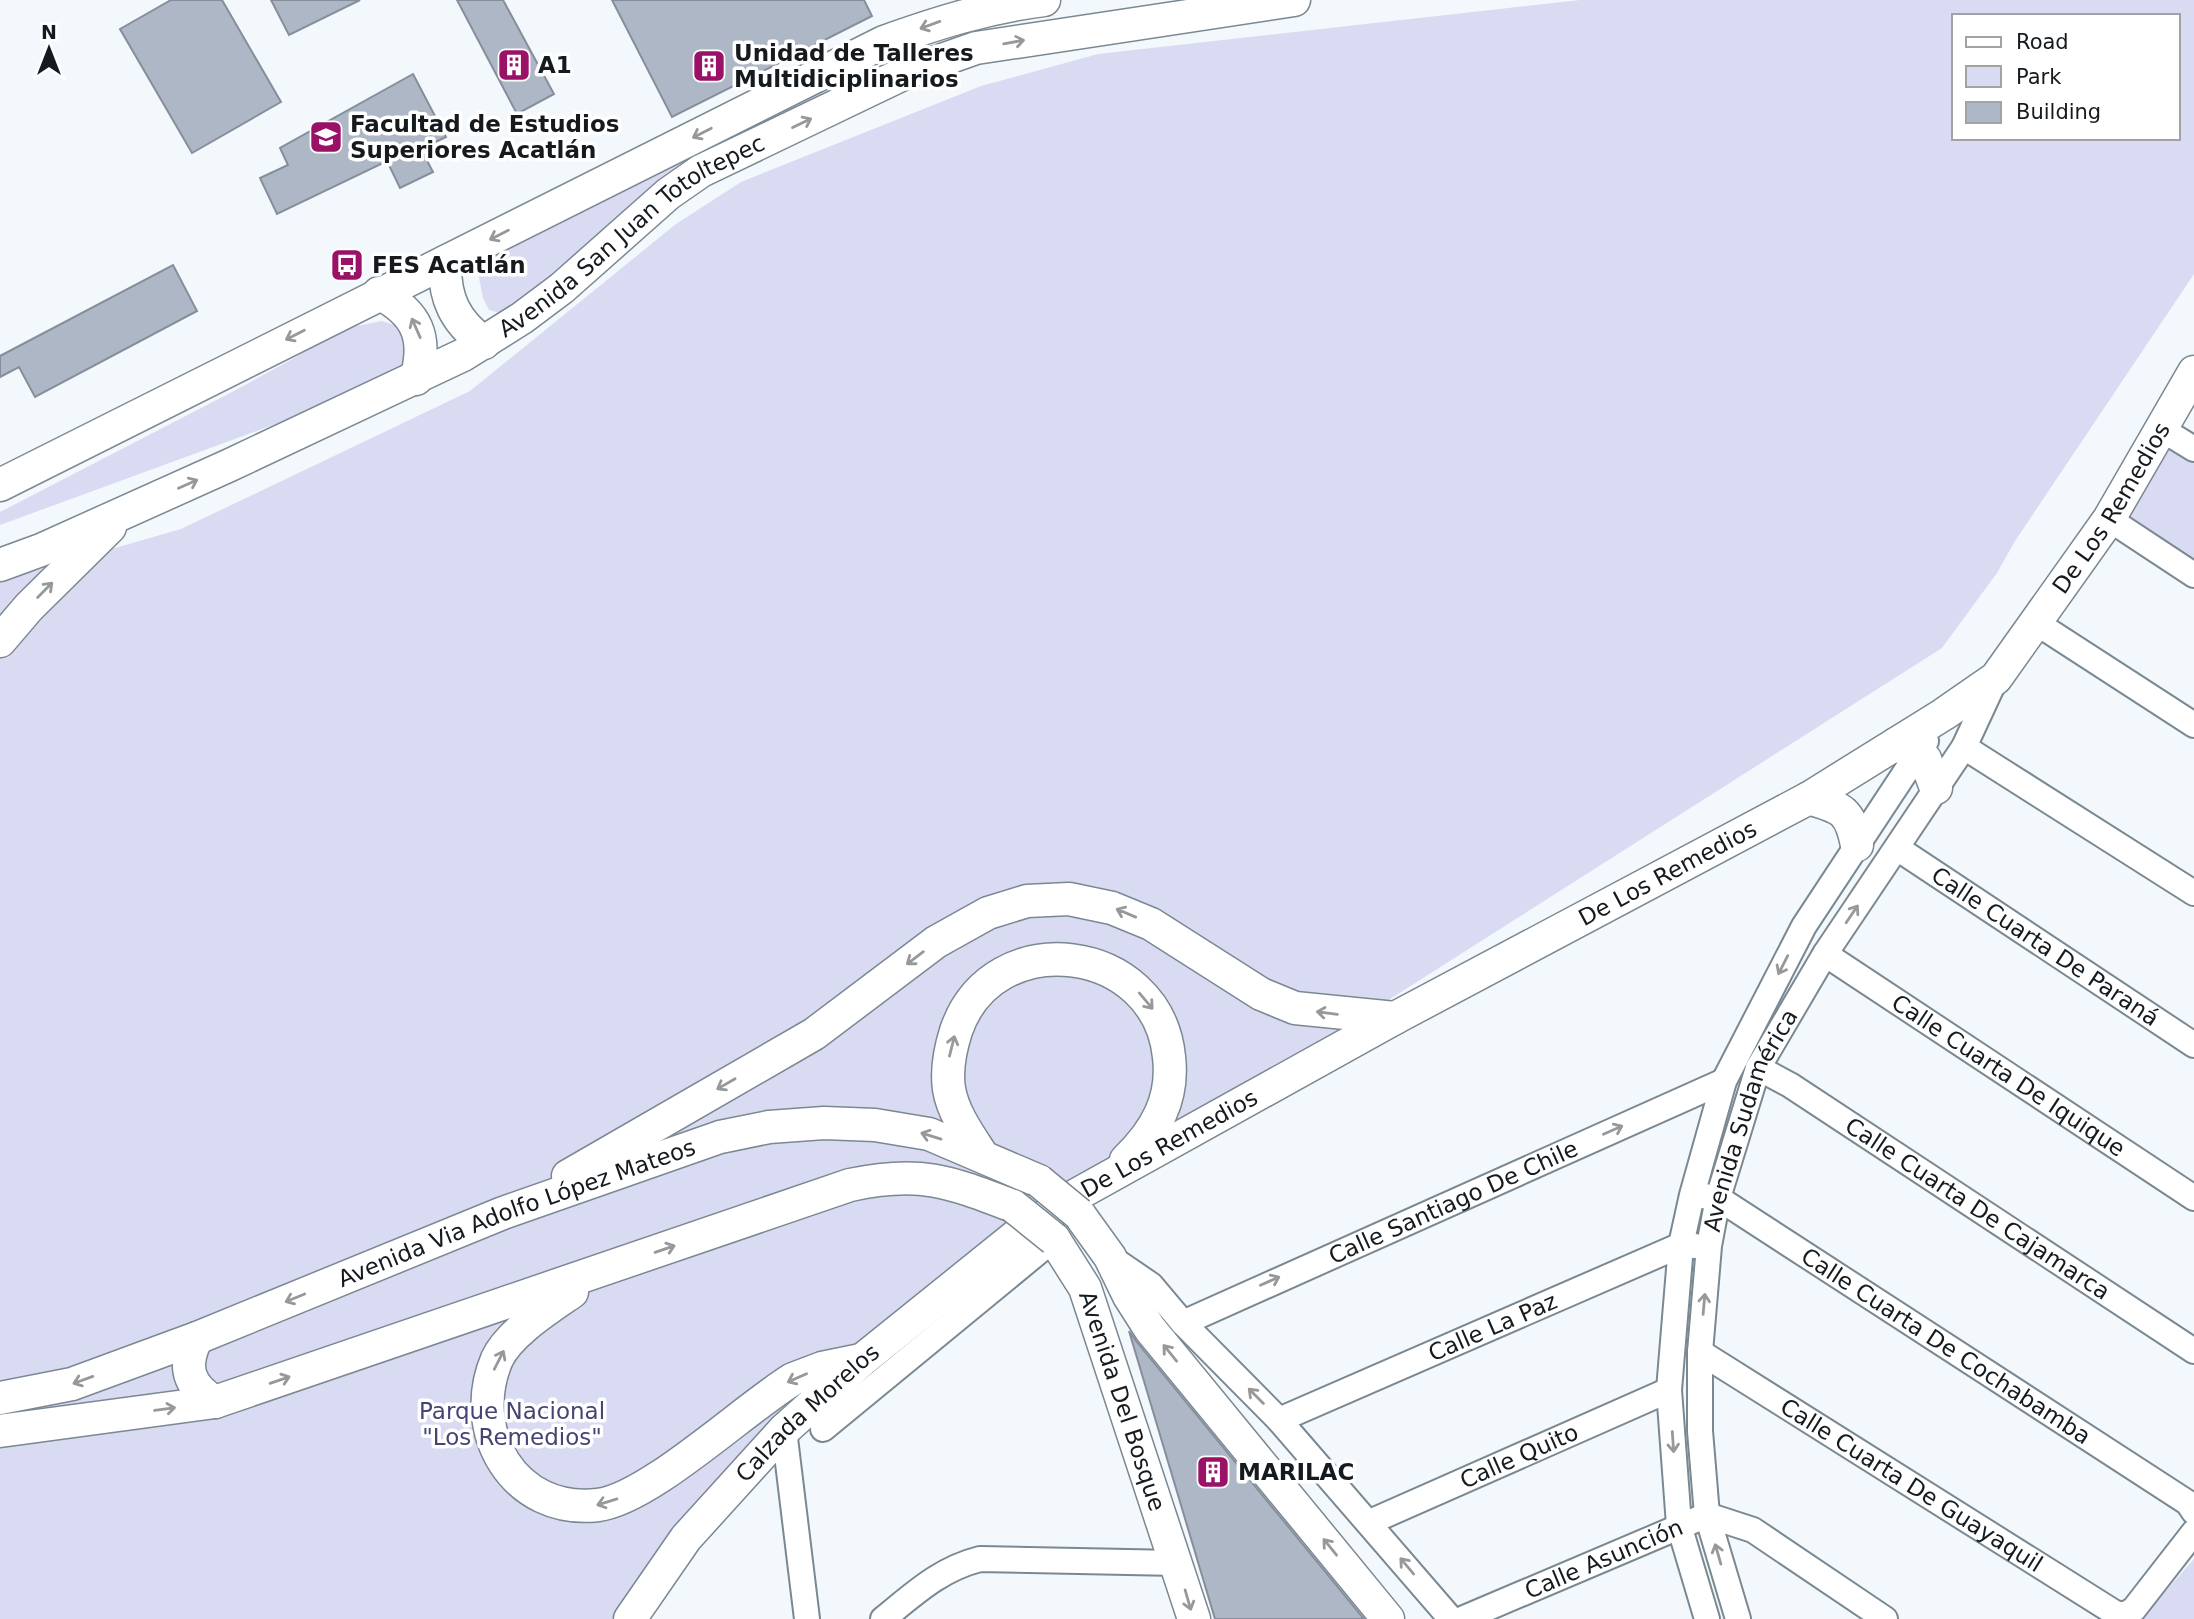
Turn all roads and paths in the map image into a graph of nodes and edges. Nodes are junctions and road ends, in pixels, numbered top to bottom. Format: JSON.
{"nodes":[{"id":1,"x":1044,"y":0,"type":"edge"},
{"id":2,"x":1294,"y":0,"type":"edge"},
{"id":3,"x":445,"y":262,"type":"junction"},
{"id":4,"x":379,"y":293,"type":"junction"},
{"id":5,"x":484,"y":343,"type":"junction"},
{"id":6,"x":2194,"y":372,"type":"edge"},
{"id":7,"x":416,"y":379,"type":"junction"},
{"id":8,"x":2163,"y":430,"type":"junction"},
{"id":9,"x":2194,"y":449,"type":"edge"},
{"id":10,"x":15,"y":469,"type":"edge"},
{"id":11,"x":0,"y":485,"type":"edge"},
{"id":12,"x":126,"y":511,"type":"junction"},
{"id":13,"x":2109,"y":519,"type":"junction"},
{"id":14,"x":0,"y":543,"type":"edge"},
{"id":15,"x":0,"y":565,"type":"edge"},
{"id":16,"x":2194,"y":575,"type":"edge"},
{"id":17,"x":2035,"y":622,"type":"junction"},
{"id":18,"x":0,"y":641,"type":"edge"},
{"id":19,"x":1996,"y":678,"type":"junction"},
{"id":20,"x":2194,"y":725,"type":"edge"},
{"id":21,"x":1964,"y":747,"type":"junction"},
{"id":22,"x":1907,"y":748,"type":"junction"},
{"id":23,"x":1936,"y":788,"type":"junction"},
{"id":24,"x":1809,"y":798,"type":"junction"},
{"id":25,"x":1857,"y":845,"type":"junction"},
{"id":26,"x":1897,"y":848,"type":"junction"},
{"id":27,"x":2194,"y":893,"type":"edge"},
{"id":28,"x":1825,"y":954,"type":"junction"},
{"id":29,"x":1395,"y":1018,"type":"junction"},
{"id":30,"x":2194,"y":1045,"type":"edge"},
{"id":31,"x":1758,"y":1068,"type":"junction"},
{"id":32,"x":1724,"y":1081,"type":"junction"},
{"id":33,"x":982,"y":1155,"type":"junction"},
{"id":34,"x":1110,"y":1177,"type":"junction"},
{"id":35,"x":1692,"y":1195,"type":"junction"},
{"id":36,"x":1717,"y":1198,"type":"junction"},
{"id":37,"x":2194,"y":1198,"type":"edge"},
{"id":38,"x":503,"y":1213,"type":"junction"},
{"id":39,"x":1014,"y":1221,"type":"junction"},
{"id":40,"x":1054,"y":1238,"type":"junction"},
{"id":41,"x":1681,"y":1245,"type":"junction"},
{"id":42,"x":1709,"y":1246,"type":"junction"},
{"id":43,"x":1110,"y":1257,"type":"junction"},
{"id":44,"x":601,"y":1272,"type":"junction"},
{"id":45,"x":1184,"y":1323,"type":"junction"},
{"id":46,"x":197,"y":1338,"type":"junction"},
{"id":47,"x":2194,"y":1351,"type":"edge"},
{"id":48,"x":1700,"y":1352,"type":"junction"},
{"id":49,"x":862,"y":1360,"type":"junction"},
{"id":50,"x":1669,"y":1390,"type":"junction"},
{"id":51,"x":0,"y":1398,"type":"edge"},
{"id":52,"x":215,"y":1402,"type":"junction"},
{"id":53,"x":1279,"y":1420,"type":"junction"},
{"id":54,"x":823,"y":1429,"type":"dead end"},
{"id":55,"x":783,"y":1430,"type":"junction"},
{"id":56,"x":0,"y":1431,"type":"edge"},
{"id":57,"x":2194,"y":1511,"type":"edge"},
{"id":58,"x":1707,"y":1515,"type":"junction"},
{"id":59,"x":1370,"y":1522,"type":"junction"},
{"id":60,"x":1679,"y":1525,"type":"junction"},
{"id":61,"x":2194,"y":1532,"type":"edge"},
{"id":62,"x":1177,"y":1563,"type":"junction"},
{"id":63,"x":630,"y":1619,"type":"edge"},
{"id":64,"x":807,"y":1619,"type":"edge"},
{"id":65,"x":883,"y":1619,"type":"edge"},
{"id":66,"x":1194,"y":1619,"type":"edge"},
{"id":67,"x":1388,"y":1619,"type":"edge"},
{"id":68,"x":1451,"y":1619,"type":"edge"},
{"id":69,"x":1462,"y":1619,"type":"edge"},
{"id":70,"x":1707,"y":1619,"type":"edge"},
{"id":71,"x":1738,"y":1619,"type":"edge"},
{"id":72,"x":1885,"y":1619,"type":"edge"}],
"edges":[{"from":1,"to":3,"type":"main road","name":"Avenida San Juan Totoltepec","one_way":true},
{"from":5,"to":2,"type":"main road","name":"Avenida San Juan Totoltepec","one_way":true},
{"from":3,"to":4,"type":"main road","name":"Avenida San Juan Totoltepec"},
{"from":3,"to":5,"type":"main road"},
{"from":7,"to":4,"type":"main road","one_way":true},
{"from":4,"to":10,"type":"main road","name":"Avenida San Juan Totoltepec","one_way":true},
{"from":5,"to":7,"type":"main road","name":"Avenida San Juan Totoltepec"},
{"from":6,"to":8,"type":"main road","name":"De Los Remedios"},
{"from":12,"to":7,"type":"main road","name":"Avenida San Juan Totoltepec","one_way":true},
{"from":8,"to":9,"type":"street"},
{"from":8,"to":13,"type":"main road","name":"De Los Remedios"},
{"from":10,"to":11,"type":"main road"},
{"from":12,"to":14,"type":"main road"},
{"from":12,"to":15,"type":"main road","name":"Avenida San Juan Totoltepec"},
{"from":18,"to":12,"type":"main road","one_way":true},
{"from":13,"to":16,"type":"street"},
{"from":13,"to":17,"type":"main road","name":"De Los Remedios"},
{"from":17,"to":19,"type":"main road","name":"De Los Remedios"},
{"from":17,"to":20,"type":"street"},
{"from":19,"to":21,"type":"street","name":"Avenida Sudamérica"},
{"from":19,"to":22,"type":"main road","name":"De Los Remedios"},
{"from":21,"to":23,"type":"street","name":"Avenida Sudamérica"},
{"from":21,"to":27,"type":"street"},
{"from":22,"to":23,"type":"main road"},
{"from":22,"to":24,"type":"main road","name":"De Los Remedios"},
{"from":22,"to":25,"type":"street","name":"Avenida Sudamérica"},
{"from":23,"to":26,"type":"street","name":"Avenida Sudamérica"},
{"from":24,"to":25,"type":"main road"},
{"from":24,"to":29,"type":"main road","name":"De Los Remedios"},
{"from":25,"to":32,"type":"street","name":"Avenida Sudamérica","one_way":true},
{"from":28,"to":26,"type":"street","name":"Avenida Sudamérica","one_way":true},
{"from":26,"to":30,"type":"street","name":"Calle Cuarta De Paraná"},
{"from":28,"to":31,"type":"street","name":"Avenida Sudamérica"},
{"from":28,"to":37,"type":"street","name":"Calle Cuarta De Iquique"},
{"from":29,"to":34,"type":"main road","name":"De Los Remedios"},
{"from":29,"to":38,"type":"main road","one_way":true},
{"from":31,"to":36,"type":"street","name":"Avenida Sudamérica"},
{"from":31,"to":47,"type":"street","name":"Calle Cuarta De Cajamarca"},
{"from":32,"to":35,"type":"street","name":"Avenida Sudamérica"},
{"from":45,"to":32,"type":"street","name":"Calle Santiago De Chile","one_way":true},
{"from":33,"to":34,"type":"main road","one_way":true},
{"from":33,"to":38,"type":"main road","name":"Avenida Via Adolfo López Mateos","one_way":true},
{"from":33,"to":43,"type":"main road","name":"Avenida Via Adolfo López Mateos","bridge":true},
{"from":34,"to":39,"type":"main road","name":"De Los Remedios"},
{"from":35,"to":36,"type":"street","name":"Calle Cuarta De Cochabamba"},
{"from":35,"to":41,"type":"street","name":"Avenida Sudamérica"},
{"from":36,"to":42,"type":"street","name":"Avenida Sudamérica"},
{"from":36,"to":57,"type":"street","name":"Calle Cuarta De Cochabamba"},
{"from":38,"to":46,"type":"main road","name":"Avenida Via Adolfo López Mateos","one_way":true},
{"from":39,"to":40,"type":"main road","name":"Avenida Del Bosque","bridge":true},
{"from":44,"to":39,"type":"main road","one_way":true},
{"from":39,"to":49,"type":"main road","name":"Calzada Morelos"},
{"from":40,"to":54,"type":"street"},
{"from":40,"to":62,"type":"main road","name":"Avenida Del Bosque"},
{"from":41,"to":42,"type":"street","name":"Calle La Paz"},
{"from":41,"to":50,"type":"street","name":"Avenida Sudamérica"},
{"from":41,"to":53,"type":"street","name":"Calle La Paz"},
{"from":48,"to":42,"type":"street","name":"Avenida Sudamérica","one_way":true},
{"from":43,"to":45,"type":"street"},
{"from":67,"to":43,"type":"main road","name":"Avenida Via Adolfo López Mateos","one_way":true},
{"from":49,"to":44,"type":"main road","one_way":true},
{"from":52,"to":44,"type":"main road","one_way":true},
{"from":53,"to":45,"type":"street","one_way":true},
{"from":46,"to":51,"type":"main road","name":"Avenida Via Adolfo López Mateos","one_way":true},
{"from":46,"to":52,"type":"main road"},
{"from":48,"to":58,"type":"street","name":"Avenida Sudamérica"},
{"from":48,"to":61,"type":"street","name":"Calle Cuarta De Guayaquil"},
{"from":49,"to":55,"type":"main road","name":"Calzada Morelos"},
{"from":50,"to":59,"type":"street","name":"Calle Quito"},
{"from":50,"to":60,"type":"street","name":"Avenida Sudamérica","one_way":true},
{"from":56,"to":52,"type":"main road","one_way":true},
{"from":53,"to":59,"type":"street"},
{"from":55,"to":63,"type":"main road","name":"Calzada Morelos"},
{"from":55,"to":64,"type":"street"},
{"from":58,"to":60,"type":"street","name":"Calle Asunción"},
{"from":71,"to":58,"type":"street","name":"Avenida Sudamérica","one_way":true},
{"from":58,"to":72,"type":"street"},
{"from":68,"to":59,"type":"street","one_way":true},
{"from":60,"to":69,"type":"street","name":"Calle Asunción"},
{"from":60,"to":70,"type":"street","name":"Avenida Sudamérica"},
{"from":62,"to":65,"type":"street"},
{"from":62,"to":66,"type":"main road","name":"Avenida Del Bosque","one_way":true}]}
